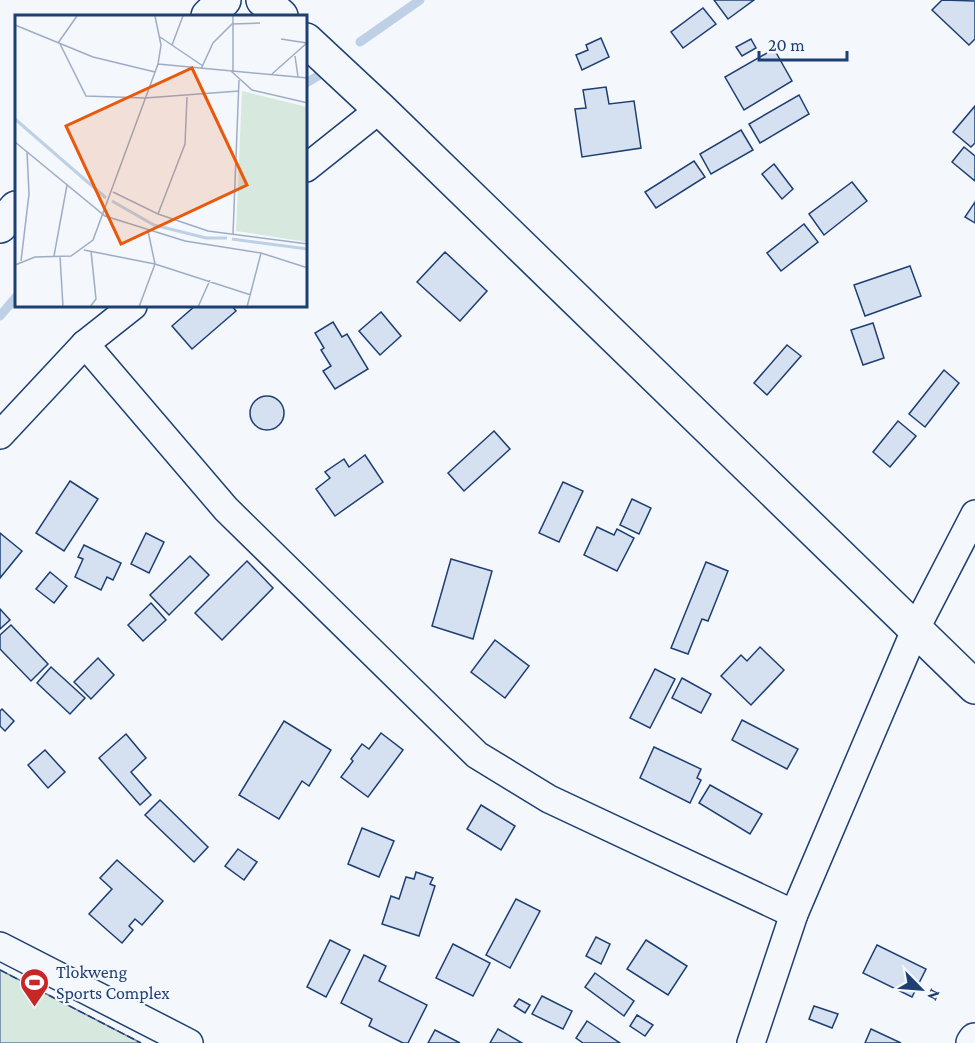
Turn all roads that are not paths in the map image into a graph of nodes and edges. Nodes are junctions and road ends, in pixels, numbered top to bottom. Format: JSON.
{"nodes":[{"id":1,"x":224,"y":0,"type":"edge"},
{"id":2,"x":263,"y":0,"type":"edge"},
{"id":3,"x":209,"y":15,"type":"edge"},
{"id":4,"x":280,"y":15,"type":"edge"},
{"id":5,"x":308,"y":42,"type":"edge"},
{"id":6,"x":380,"y":109,"type":"junction"},
{"id":7,"x":308,"y":166,"type":"edge"},
{"id":8,"x":130,"y":308,"type":"edge"},
{"id":9,"x":85,"y":344,"type":"junction"},
{"id":10,"x":0,"y":435,"type":"edge"},
{"id":11,"x":975,"y":514,"type":"edge"},
{"id":12,"x":916,"y":628,"type":"junction"},
{"id":13,"x":975,"y":687,"type":"edge"},
{"id":14,"x":794,"y":914,"type":"junction"},
{"id":15,"x":0,"y":946,"type":"edge"},
{"id":16,"x":189,"y":1043,"type":"edge"},
{"id":17,"x":751,"y":1043,"type":"edge"}],
"edges":[{"from":1,"to":3,"type":"street"},
{"from":2,"to":4,"type":"street"},
{"from":5,"to":6,"type":"street"},
{"from":6,"to":7,"type":"street"},
{"from":6,"to":12,"type":"street"},
{"from":8,"to":9,"type":"street"},
{"from":9,"to":10,"type":"street"},
{"from":9,"to":14,"type":"street"},
{"from":11,"to":12,"type":"street"},
{"from":12,"to":13,"type":"street"},
{"from":12,"to":14,"type":"street"},
{"from":14,"to":17,"type":"street"},
{"from":15,"to":16,"type":"street"}]}
